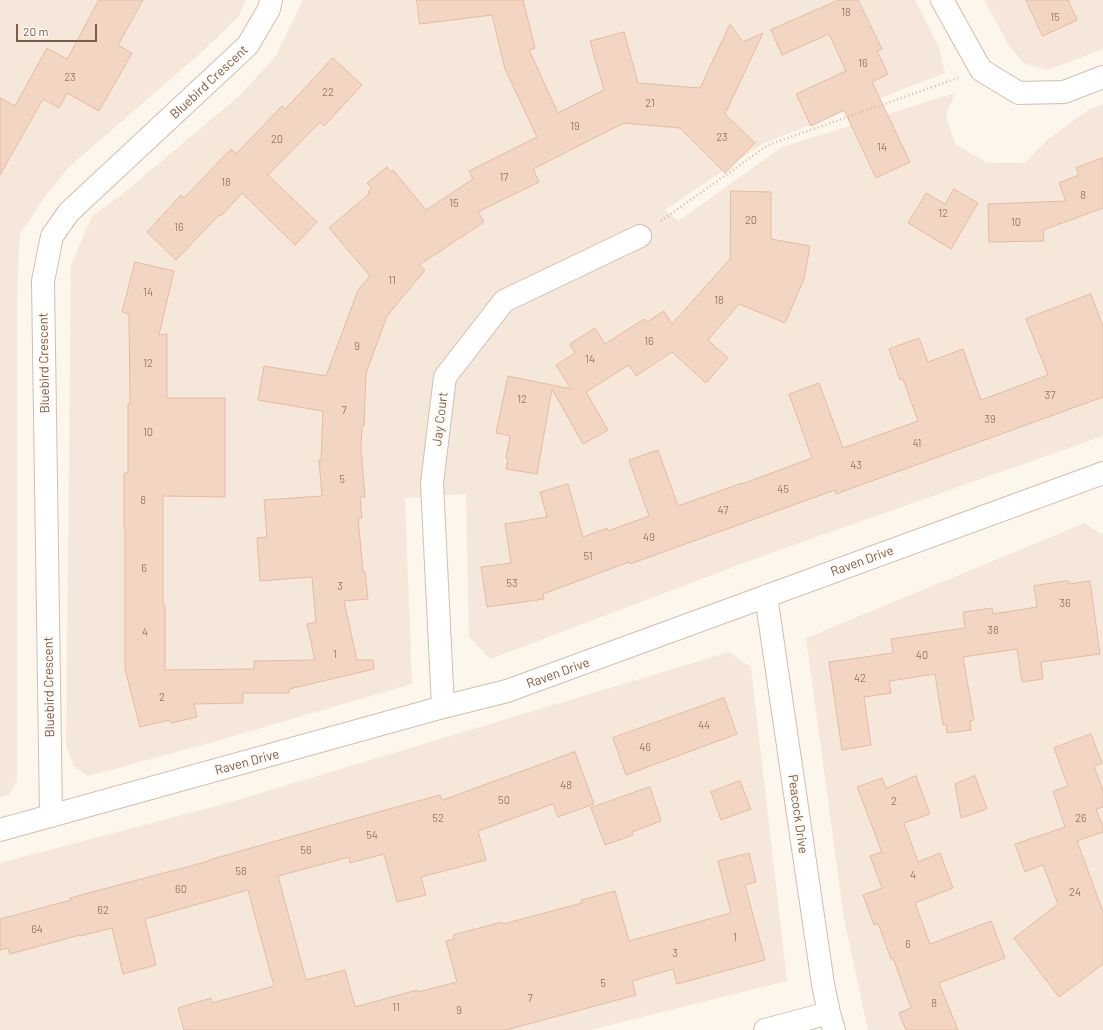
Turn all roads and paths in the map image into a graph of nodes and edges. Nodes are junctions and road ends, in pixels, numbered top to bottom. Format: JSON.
{"nodes":[{"id":1,"x":271,"y":0,"type":"edge"},
{"id":2,"x":942,"y":0,"type":"edge"},
{"id":3,"x":981,"y":70,"type":"junction"},
{"id":4,"x":1103,"y":77,"type":"edge"},
{"id":5,"x":640,"y":236,"type":"joint"},
{"id":6,"x":1103,"y":473,"type":"edge"},
{"id":7,"x":766,"y":596,"type":"junction"},
{"id":8,"x":443,"y":708,"type":"junction"},
{"id":9,"x":51,"y":816,"type":"junction"},
{"id":10,"x":0,"y":830,"type":"edge"},
{"id":11,"x":832,"y":1022,"type":"edge"},
{"id":12,"x":766,"y":1030,"type":"edge"}],
"edges":[{"from":1,"to":9,"type":"street","name":"Bluebird Crescent"},
{"from":2,"to":3,"type":"street"},
{"from":3,"to":4,"type":"street"},
{"from":3,"to":5,"type":"path"},
{"from":5,"to":8,"type":"street","name":"Jay Court"},
{"from":6,"to":7,"type":"street","name":"Raven Drive"},
{"from":7,"to":8,"type":"street","name":"Raven Drive"},
{"from":7,"to":11,"type":"street","name":"Peacock Drive"},
{"from":8,"to":9,"type":"street","name":"Raven Drive"},
{"from":9,"to":10,"type":"street","name":"Raven Drive"},
{"from":11,"to":12,"type":"street"}]}
